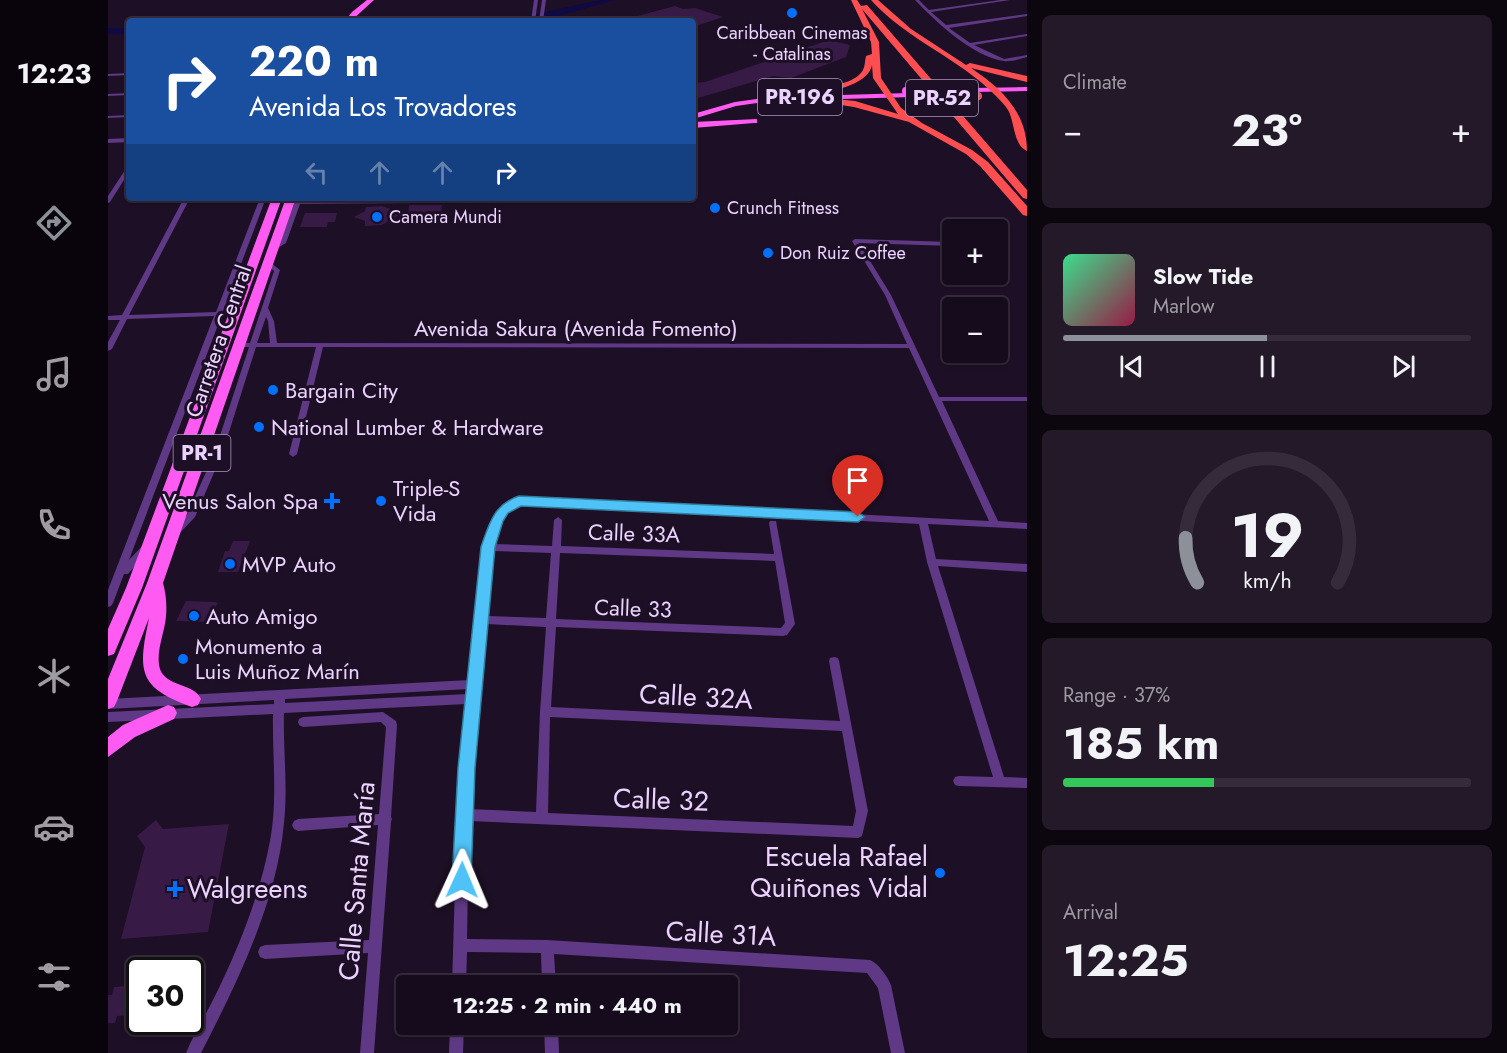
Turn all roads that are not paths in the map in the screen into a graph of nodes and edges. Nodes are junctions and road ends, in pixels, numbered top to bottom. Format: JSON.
{"nodes":[{"id":1,"x":371,"y":0,"type":"edge"},
{"id":2,"x":380,"y":0,"type":"edge"},
{"id":3,"x":536,"y":0,"type":"edge"},
{"id":4,"x":544,"y":0,"type":"edge"},
{"id":5,"x":855,"y":0,"type":"edge"},
{"id":6,"x":868,"y":0,"type":"edge"},
{"id":7,"x":873,"y":0,"type":"edge"},
{"id":8,"x":917,"y":0,"type":"edge"},
{"id":9,"x":1008,"y":0,"type":"edge"},
{"id":10,"x":360,"y":8,"type":"junction"},
{"id":11,"x":346,"y":9,"type":"dead end"},
{"id":12,"x":928,"y":11,"type":"junction"},
{"id":13,"x":1027,"y":15,"type":"edge"},
{"id":14,"x":345,"y":18,"type":"edge"},
{"id":15,"x":348,"y":18,"type":"edge"},
{"id":16,"x":533,"y":18,"type":"edge"},
{"id":17,"x":541,"y":18,"type":"edge"},
{"id":18,"x":944,"y":27,"type":"junction"},
{"id":19,"x":869,"y":31,"type":"junction"},
{"id":20,"x":1027,"y":35,"type":"edge"},
{"id":21,"x":972,"y":44,"type":"junction"},
{"id":22,"x":1027,"y":56,"type":"edge"},
{"id":23,"x":951,"y":58,"type":"junction"},
{"id":24,"x":126,"y":74,"type":"edge"},
{"id":25,"x":108,"y":75,"type":"edge"},
{"id":26,"x":1027,"y":79,"type":"edge"},
{"id":27,"x":1027,"y":89,"type":"edge"},
{"id":28,"x":995,"y":92,"type":"junction"},
{"id":29,"x":888,"y":93,"type":"junction"},
{"id":30,"x":126,"y":94,"type":"edge"},
{"id":31,"x":765,"y":94,"type":"junction"},
{"id":32,"x":910,"y":94,"type":"junction"},
{"id":33,"x":976,"y":94,"type":"junction"},
{"id":34,"x":1027,"y":94,"type":"edge"},
{"id":35,"x":108,"y":95,"type":"edge"},
{"id":36,"x":782,"y":98,"type":"junction"},
{"id":37,"x":745,"y":103,"type":"junction"},
{"id":38,"x":897,"y":108,"type":"junction"},
{"id":39,"x":1025,"y":108,"type":"dead end"},
{"id":40,"x":696,"y":109,"type":"edge"},
{"id":41,"x":126,"y":116,"type":"edge"},
{"id":42,"x":696,"y":116,"type":"edge"},
{"id":43,"x":108,"y":117,"type":"edge"},
{"id":44,"x":1016,"y":118,"type":"junction"},
{"id":45,"x":696,"y":125,"type":"edge"},
{"id":46,"x":919,"y":125,"type":"junction"},
{"id":47,"x":126,"y":140,"type":"edge"},
{"id":48,"x":108,"y":141,"type":"edge"},
{"id":49,"x":1027,"y":148,"type":"edge"},
{"id":50,"x":1019,"y":171,"type":"dead end"},
{"id":51,"x":126,"y":173,"type":"edge"},
{"id":52,"x":1027,"y":196,"type":"edge"},
{"id":53,"x":108,"y":201,"type":"edge"},
{"id":54,"x":185,"y":201,"type":"edge"},
{"id":55,"x":262,"y":201,"type":"edge"},
{"id":56,"x":289,"y":201,"type":"edge"},
{"id":57,"x":289,"y":201,"type":"edge"},
{"id":58,"x":1027,"y":215,"type":"edge"},
{"id":59,"x":942,"y":244,"type":"edge"},
{"id":60,"x":269,"y":264,"type":"junction"},
{"id":61,"x":239,"y":301,"type":"junction"},
{"id":62,"x":266,"y":310,"type":"junction"},
{"id":63,"x":217,"y":314,"type":"junction"},
{"id":64,"x":125,"y":317,"type":"junction"},
{"id":65,"x":108,"y":318,"type":"edge"},
{"id":66,"x":248,"y":345,"type":"junction"},
{"id":67,"x":274,"y":345,"type":"junction"},
{"id":68,"x":320,"y":345,"type":"junction"},
{"id":69,"x":911,"y":346,"type":"junction"},
{"id":70,"x":108,"y":350,"type":"edge"},
{"id":71,"x":205,"y":391,"type":"junction"},
{"id":72,"x":937,"y":399,"type":"junction"},
{"id":73,"x":1027,"y":399,"type":"edge"},
{"id":74,"x":293,"y":454,"type":"dead end"},
{"id":75,"x":558,"y":520,"type":"dead end"},
{"id":76,"x":922,"y":520,"type":"junction"},
{"id":77,"x":773,"y":523,"type":"dead end"},
{"id":78,"x":995,"y":524,"type":"junction"},
{"id":79,"x":1027,"y":526,"type":"edge"},
{"id":80,"x":149,"y":543,"type":"junction"},
{"id":81,"x":488,"y":547,"type":"junction"},
{"id":82,"x":556,"y":550,"type":"junction"},
{"id":83,"x":779,"y":558,"type":"junction"},
{"id":84,"x":932,"y":562,"type":"junction"},
{"id":85,"x":1027,"y":568,"type":"edge"},
{"id":86,"x":120,"y":576,"type":"junction"},
{"id":87,"x":156,"y":583,"type":"junction"},
{"id":88,"x":112,"y":587,"type":"edge"},
{"id":89,"x":108,"y":603,"type":"edge"},
{"id":90,"x":483,"y":620,"type":"junction"},
{"id":91,"x":551,"y":624,"type":"junction"},
{"id":92,"x":108,"y":649,"type":"edge"},
{"id":93,"x":834,"y":661,"type":"dead end"},
{"id":94,"x":473,"y":684,"type":"junction"},
{"id":95,"x":280,"y":695,"type":"junction"},
{"id":96,"x":192,"y":699,"type":"junction"},
{"id":97,"x":472,"y":699,"type":"junction"},
{"id":98,"x":108,"y":703,"type":"edge"},
{"id":99,"x":278,"y":709,"type":"junction"},
{"id":100,"x":545,"y":712,"type":"junction"},
{"id":101,"x":168,"y":713,"type":"junction"},
{"id":102,"x":108,"y":717,"type":"edge"},
{"id":103,"x":303,"y":722,"type":"dead end"},
{"id":104,"x":845,"y":726,"type":"junction"},
{"id":105,"x":108,"y":748,"type":"edge"},
{"id":106,"x":959,"y":781,"type":"dead end"},
{"id":107,"x":1000,"y":782,"type":"junction"},
{"id":108,"x":1027,"y":783,"type":"edge"},
{"id":109,"x":463,"y":815,"type":"junction"},
{"id":110,"x":386,"y":819,"type":"junction"},
{"id":111,"x":542,"y":819,"type":"junction"},
{"id":112,"x":298,"y":825,"type":"dead end"},
{"id":113,"x":460,"y":945,"type":"junction"},
{"id":114,"x":376,"y":946,"type":"junction"},
{"id":115,"x":547,"y":947,"type":"junction"},
{"id":116,"x":265,"y":952,"type":"dead end"},
{"id":117,"x":459,"y":975,"type":"edge"},
{"id":118,"x":548,"y":975,"type":"edge"},
{"id":119,"x":457,"y":1035,"type":"edge"},
{"id":120,"x":551,"y":1035,"type":"edge"},
{"id":121,"x":193,"y":1053,"type":"edge"},
{"id":122,"x":367,"y":1053,"type":"edge"},
{"id":123,"x":456,"y":1053,"type":"edge"},
{"id":124,"x":552,"y":1053,"type":"edge"},
{"id":125,"x":898,"y":1053,"type":"edge"}],
"edges":[{"from":1,"to":10,"type":"main road"},
{"from":2,"to":10,"type":"main road"},
{"from":3,"to":16,"type":"street"},
{"from":4,"to":17,"type":"street"},
{"from":5,"to":19,"type":"highway"},
{"from":5,"to":52,"type":"highway","number":"PR-52"},
{"from":6,"to":50,"type":"highway","number":"PR-52"},
{"from":7,"to":23,"type":"highway"},
{"from":8,"to":12,"type":"street"},
{"from":9,"to":12,"type":"street"},
{"from":10,"to":15,"type":"main road"},
{"from":11,"to":14,"type":"main road"},
{"from":12,"to":18,"type":"street"},
{"from":13,"to":18,"type":"street"},
{"from":18,"to":21,"type":"street"},
{"from":19,"to":29,"type":"highway"},
{"from":19,"to":31,"type":"highway"},
{"from":20,"to":21,"type":"street"},
{"from":21,"to":22,"type":"street"},
{"from":23,"to":26,"type":"highway"},
{"from":23,"to":28,"type":"highway"},
{"from":24,"to":25,"type":"street"},
{"from":27,"to":28,"type":"main road"},
{"from":28,"to":33,"type":"main road"},
{"from":28,"to":34,"type":"main road"},
{"from":28,"to":44,"type":"highway"},
{"from":29,"to":31,"type":"main road","number":"PR-196"},
{"from":29,"to":32,"type":"main road","number":"PR-196"},
{"from":29,"to":36,"type":"main road","number":"PR-196"},
{"from":29,"to":38,"type":"highway"},
{"from":30,"to":35,"type":"street"},
{"from":31,"to":40,"type":"main road","number":"PR-196"},
{"from":32,"to":33,"type":"highway","bridge":true},
{"from":32,"to":38,"type":"highway"},
{"from":33,"to":44,"type":"highway"},
{"from":36,"to":37,"type":"main road","number":"PR-196"},
{"from":36,"to":46,"type":"highway"},
{"from":37,"to":42,"type":"main road","number":"PR-196"},
{"from":37,"to":45,"type":"main road"},
{"from":38,"to":46,"type":"highway"},
{"from":39,"to":44,"type":"highway"},
{"from":41,"to":43,"type":"street"},
{"from":44,"to":49,"type":"highway"},
{"from":46,"to":58,"type":"highway"},
{"from":47,"to":48,"type":"street"},
{"from":51,"to":53,"type":"street"},
{"from":54,"to":64,"type":"street"},
{"from":55,"to":63,"type":"street"},
{"from":56,"to":60,"type":"main road","name":"Carretera Central","number":"PR-1"},
{"from":57,"to":61,"type":"main road","name":"Carretera Central","number":"PR-1"},
{"from":59,"to":69,"type":"street"},
{"from":60,"to":62,"type":"street"},
{"from":60,"to":66,"type":"main road","name":"Carretera Central","number":"PR-1"},
{"from":61,"to":66,"type":"main road"},
{"from":61,"to":71,"type":"main road","name":"Carretera Central","number":"PR-1"},
{"from":62,"to":66,"type":"street"},
{"from":62,"to":67,"type":"street"},
{"from":63,"to":64,"type":"street"},
{"from":63,"to":86,"type":"street"},
{"from":64,"to":65,"type":"street"},
{"from":64,"to":70,"type":"street"},
{"from":66,"to":67,"type":"street","name":"Avenida Sakura (Avenida Fomento)"},
{"from":66,"to":71,"type":"main road"},
{"from":66,"to":87,"type":"main road","name":"Carretera Central","number":"PR-1"},
{"from":67,"to":68,"type":"street","name":"Avenida Sakura (Avenida Fomento)"},
{"from":68,"to":69,"type":"street","name":"Avenida Sakura (Avenida Fomento)"},
{"from":68,"to":74,"type":"street"},
{"from":69,"to":72,"type":"street"},
{"from":71,"to":80,"type":"main road","name":"Carretera Central","number":"PR-1"},
{"from":72,"to":73,"type":"street"},
{"from":72,"to":78,"type":"street"},
{"from":75,"to":82,"type":"street"},
{"from":76,"to":78,"type":"street"},
{"from":76,"to":81,"type":"street"},
{"from":76,"to":84,"type":"street"},
{"from":77,"to":83,"type":"street"},
{"from":78,"to":79,"type":"street"},
{"from":80,"to":86,"type":"street"},
{"from":80,"to":92,"type":"main road","name":"Carretera Central"},
{"from":81,"to":82,"type":"street","name":"Calle 33A"},
{"from":81,"to":90,"type":"street"},
{"from":82,"to":83,"type":"street","name":"Calle 33A"},
{"from":82,"to":91,"type":"street"},
{"from":83,"to":91,"type":"street","name":"Calle 33"},
{"from":84,"to":85,"type":"street"},
{"from":84,"to":107,"type":"street"},
{"from":86,"to":88,"type":"street"},
{"from":87,"to":96,"type":"main road"},
{"from":87,"to":98,"type":"main road","name":"Carretera Central","number":"PR-1"},
{"from":88,"to":89,"type":"street"},
{"from":90,"to":91,"type":"street","name":"Calle 33"},
{"from":90,"to":94,"type":"street"},
{"from":91,"to":100,"type":"street"},
{"from":93,"to":104,"type":"street"},
{"from":94,"to":95,"type":"street"},
{"from":94,"to":97,"type":"street"},
{"from":95,"to":96,"type":"street"},
{"from":95,"to":99,"type":"street"},
{"from":96,"to":98,"type":"street"},
{"from":97,"to":99,"type":"street"},
{"from":97,"to":109,"type":"street"},
{"from":99,"to":101,"type":"street"},
{"from":99,"to":121,"type":"street"},
{"from":100,"to":104,"type":"street","name":"Calle 32A"},
{"from":100,"to":111,"type":"street"},
{"from":101,"to":102,"type":"street"},
{"from":101,"to":105,"type":"main road"},
{"from":103,"to":110,"type":"street","name":"Calle Santa María"},
{"from":104,"to":111,"type":"street","name":"Calle 32"},
{"from":106,"to":107,"type":"street"},
{"from":107,"to":108,"type":"street"},
{"from":109,"to":111,"type":"street","name":"Calle 32"},
{"from":109,"to":113,"type":"street"},
{"from":110,"to":112,"type":"street"},
{"from":110,"to":114,"type":"street","name":"Calle Santa María"},
{"from":113,"to":115,"type":"street","name":"Calle 31A"},
{"from":113,"to":117,"type":"street"},
{"from":114,"to":116,"type":"street"},
{"from":114,"to":122,"type":"street","name":"Calle Santa María"},
{"from":115,"to":118,"type":"street"},
{"from":115,"to":125,"type":"street","name":"Calle 31A"},
{"from":119,"to":123,"type":"street"},
{"from":120,"to":124,"type":"street"}]}
